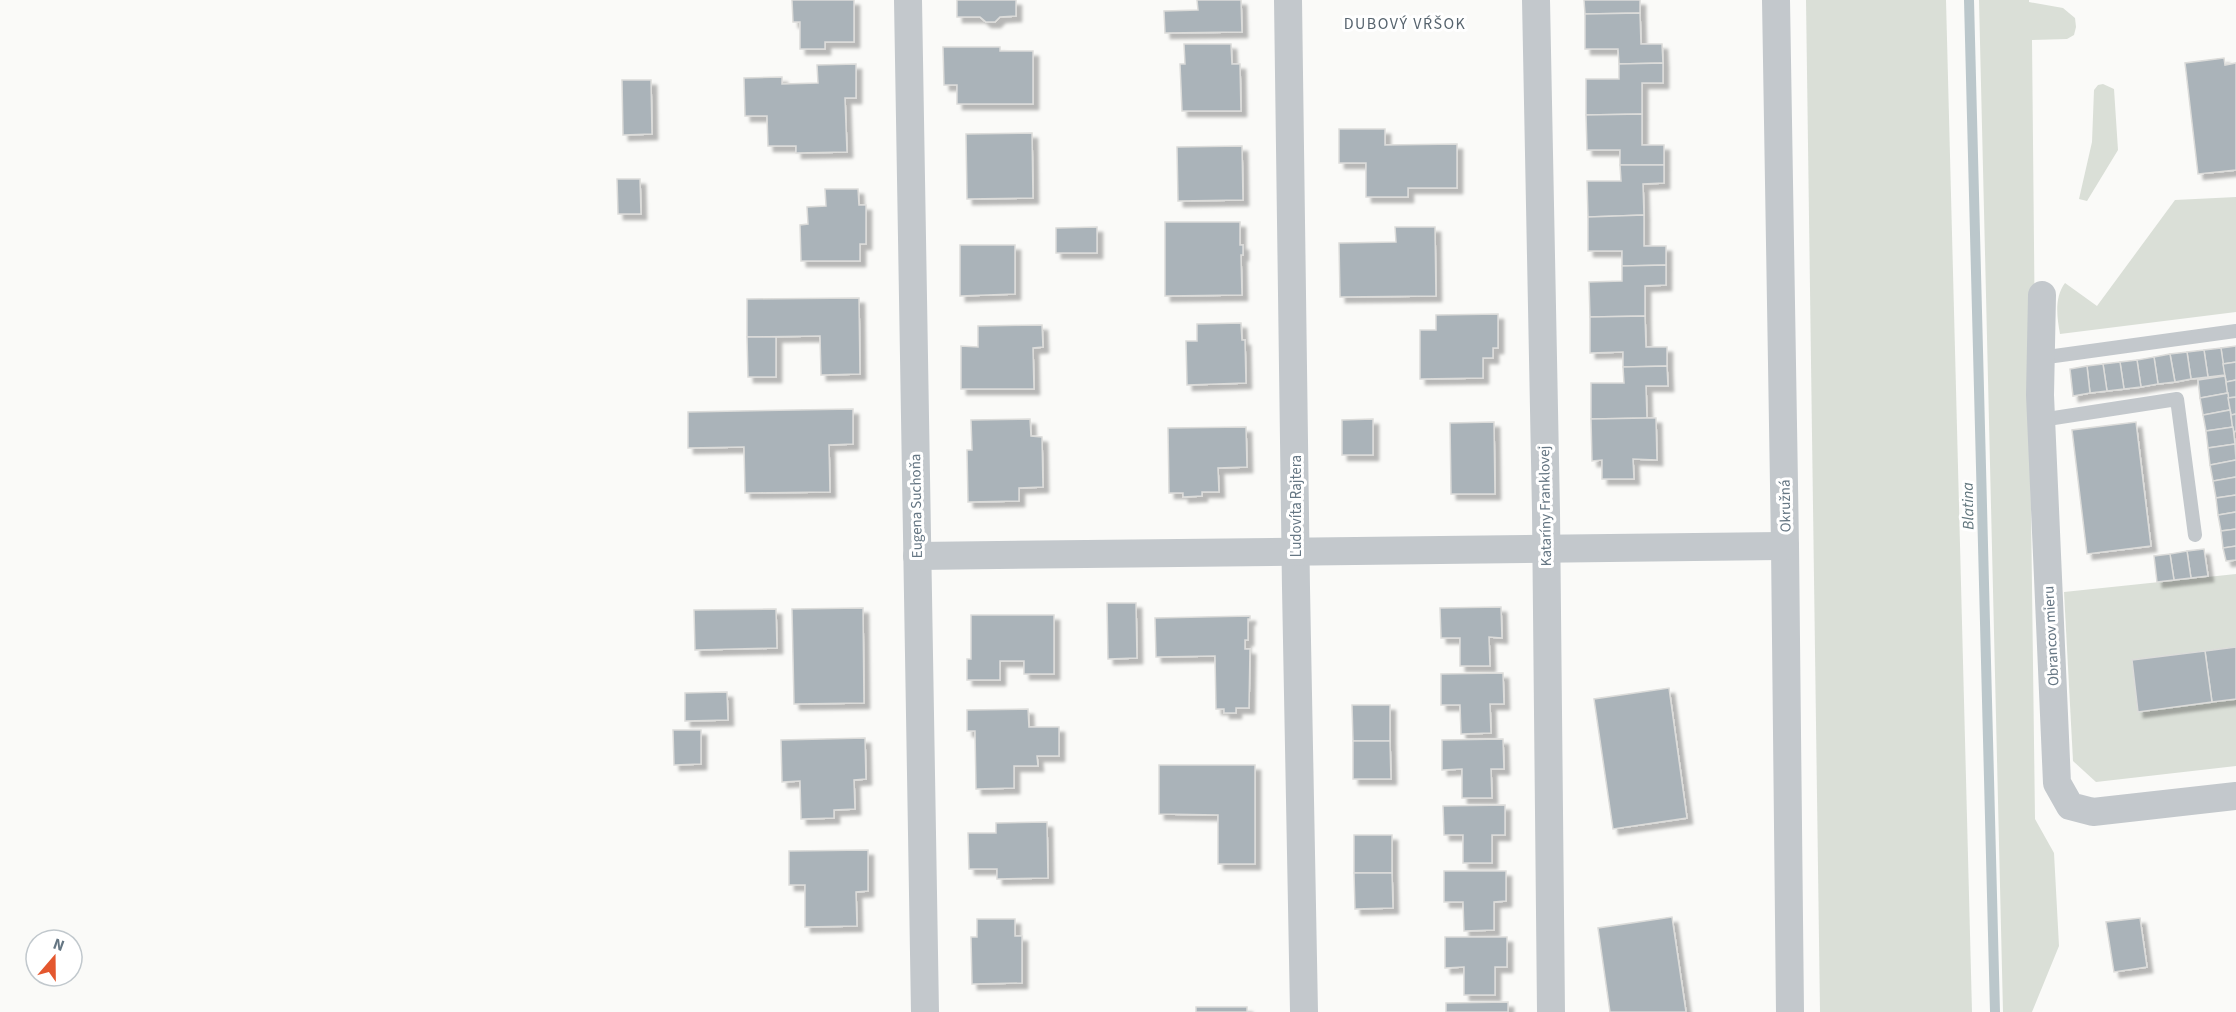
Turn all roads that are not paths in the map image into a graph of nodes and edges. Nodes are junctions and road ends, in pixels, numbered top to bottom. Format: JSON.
{"nodes":[{"id":1,"x":908,"y":0,"type":"edge"},
{"id":2,"x":1288,"y":0,"type":"edge"},
{"id":3,"x":1536,"y":0,"type":"edge"},
{"id":4,"x":1776,"y":0,"type":"edge"},
{"id":5,"x":2042,"y":296,"type":"dead end"},
{"id":6,"x":2236,"y":331,"type":"edge"},
{"id":7,"x":2040,"y":358,"type":"junction"},
{"id":8,"x":2041,"y":420,"type":"junction"},
{"id":9,"x":2195,"y":535,"type":"dead end"},
{"id":10,"x":1785,"y":546,"type":"junction"},
{"id":11,"x":1546,"y":549,"type":"junction"},
{"id":12,"x":1296,"y":552,"type":"junction"},
{"id":13,"x":917,"y":556,"type":"junction"},
{"id":14,"x":2236,"y":796,"type":"edge"},
{"id":15,"x":925,"y":1012,"type":"edge"},
{"id":16,"x":1304,"y":1012,"type":"edge"},
{"id":17,"x":1551,"y":1012,"type":"edge"},
{"id":18,"x":1790,"y":1012,"type":"edge"}],
"edges":[{"from":1,"to":13,"type":"street","name":"Eugena Suchoňa"},
{"from":2,"to":12,"type":"street","name":"Ľudovíta Rajtera"},
{"from":3,"to":11,"type":"street","name":"Kataríny Franklovej"},
{"from":4,"to":10,"type":"street","name":"Okružná"},
{"from":5,"to":7,"type":"street","name":"Obrancov mieru"},
{"from":6,"to":7,"type":"lane"},
{"from":7,"to":8,"type":"street","name":"Obrancov mieru"},
{"from":8,"to":9,"type":"lane"},
{"from":8,"to":14,"type":"street","name":"Obrancov mieru"},
{"from":10,"to":11,"type":"street"},
{"from":10,"to":18,"type":"street","name":"Okružná"},
{"from":11,"to":12,"type":"street"},
{"from":11,"to":17,"type":"street","name":"Kataríny Franklovej"},
{"from":12,"to":13,"type":"street"},
{"from":12,"to":16,"type":"street","name":"Ľudovíta Rajtera"},
{"from":13,"to":15,"type":"street","name":"Eugena Suchoňa"}]}
